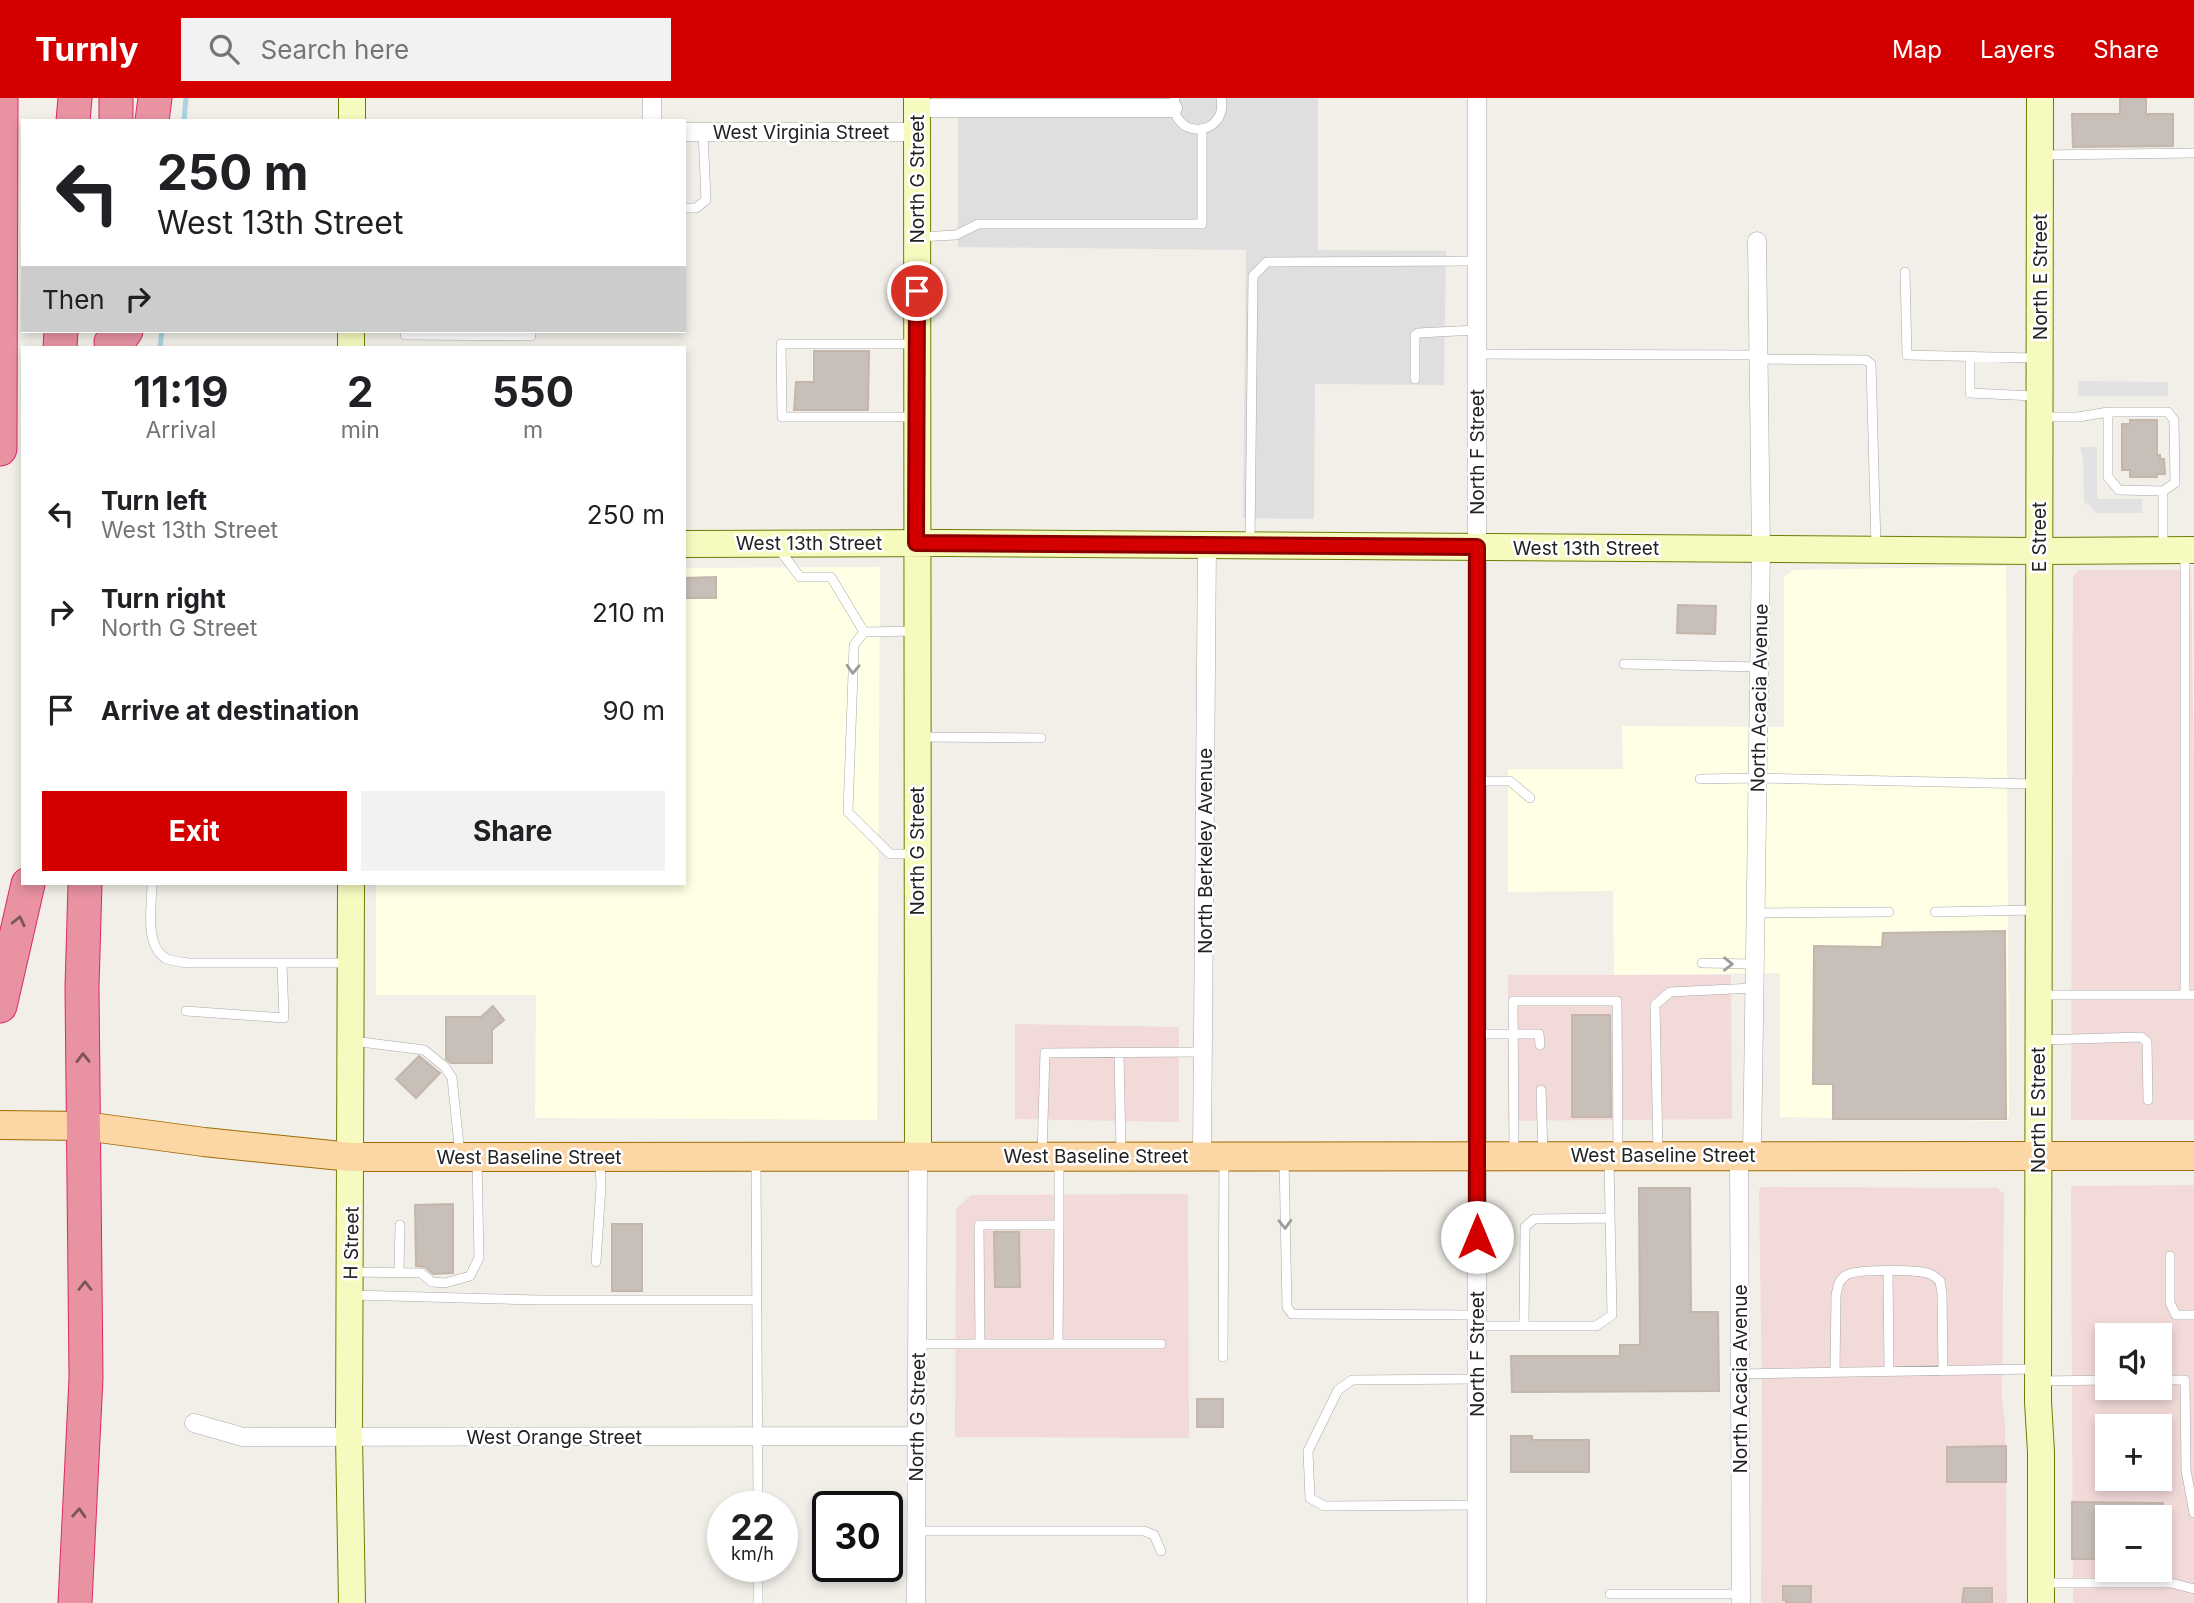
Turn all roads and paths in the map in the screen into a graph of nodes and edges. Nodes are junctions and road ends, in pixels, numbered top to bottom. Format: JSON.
{"nodes":[{"id":1,"x":1,"y":98,"type":"edge"},
{"id":2,"x":75,"y":98,"type":"edge"},
{"id":3,"x":116,"y":98,"type":"edge"},
{"id":4,"x":155,"y":98,"type":"edge"},
{"id":5,"x":352,"y":98,"type":"edge"},
{"id":6,"x":652,"y":98,"type":"edge"},
{"id":7,"x":1221,"y":98,"type":"edge"},
{"id":8,"x":1477,"y":98,"type":"edge"},
{"id":9,"x":2040,"y":98,"type":"edge"},
{"id":10,"x":1174,"y":103,"type":"edge"},
{"id":11,"x":917,"y":113,"type":"edge"},
{"id":12,"x":73,"y":119,"type":"edge"},
{"id":13,"x":116,"y":119,"type":"edge"},
{"id":14,"x":152,"y":119,"type":"edge"},
{"id":15,"x":352,"y":119,"type":"edge"},
{"id":16,"x":652,"y":119,"type":"edge"},
{"id":17,"x":1202,"y":130,"type":"junction"},
{"id":18,"x":686,"y":132,"type":"edge"},
{"id":19,"x":703,"y":132,"type":"junction"},
{"id":20,"x":2194,"y":153,"type":"edge"},
{"id":21,"x":2040,"y":155,"type":"junction"},
{"id":22,"x":686,"y":208,"type":"edge"},
{"id":23,"x":917,"y":237,"type":"junction"},
{"id":24,"x":1757,"y":241,"type":"dead end"},
{"id":25,"x":1477,"y":261,"type":"junction"},
{"id":26,"x":1905,"y":272,"type":"dead end"},
{"id":27,"x":1477,"y":330,"type":"junction"},
{"id":28,"x":405,"y":333,"type":"edge"},
{"id":29,"x":531,"y":333,"type":"edge"},
{"id":30,"x":917,"y":344,"type":"junction"},
{"id":31,"x":1477,"y":354,"type":"junction"},
{"id":32,"x":1759,"y":357,"type":"junction"},
{"id":33,"x":1970,"y":357,"type":"junction"},
{"id":34,"x":2039,"y":358,"type":"junction"},
{"id":35,"x":1415,"y":379,"type":"dead end"},
{"id":36,"x":2039,"y":406,"type":"junction"},
{"id":37,"x":2108,"y":412,"type":"junction"},
{"id":38,"x":916,"y":417,"type":"junction"},
{"id":39,"x":0,"y":449,"type":"edge"},
{"id":40,"x":2039,"y":456,"type":"joint"},
{"id":41,"x":2163,"y":491,"type":"junction"},
{"id":42,"x":775,"y":543,"type":"junction"},
{"id":43,"x":916,"y":543,"type":"junction"},
{"id":44,"x":686,"y":544,"type":"edge"},
{"id":45,"x":1207,"y":545,"type":"junction"},
{"id":46,"x":1250,"y":545,"type":"junction"},
{"id":47,"x":1477,"y":547,"type":"junction"},
{"id":48,"x":1761,"y":549,"type":"junction"},
{"id":49,"x":1876,"y":550,"type":"junction"},
{"id":50,"x":2181,"y":550,"type":"edge"},
{"id":51,"x":2039,"y":551,"type":"junction"},
{"id":52,"x":2039,"y":617,"type":"joint"},
{"id":53,"x":916,"y":631,"type":"junction"},
{"id":54,"x":864,"y":632,"type":"junction"},
{"id":55,"x":1624,"y":664,"type":"dead end"},
{"id":56,"x":1759,"y":667,"type":"junction"},
{"id":57,"x":917,"y":737,"type":"junction"},
{"id":58,"x":1041,"y":738,"type":"dead end"},
{"id":59,"x":1757,"y":778,"type":"junction"},
{"id":60,"x":1700,"y":779,"type":"dead end"},
{"id":61,"x":1477,"y":781,"type":"junction"},
{"id":62,"x":2039,"y":785,"type":"junction"},
{"id":63,"x":1530,"y":798,"type":"dead end"},
{"id":64,"x":917,"y":854,"type":"junction"},
{"id":65,"x":28,"y":885,"type":"edge"},
{"id":66,"x":85,"y":885,"type":"edge"},
{"id":67,"x":152,"y":885,"type":"edge"},
{"id":68,"x":351,"y":885,"type":"edge"},
{"id":69,"x":2039,"y":910,"type":"junction"},
{"id":70,"x":1889,"y":912,"type":"dead end"},
{"id":71,"x":1935,"y":912,"type":"dead end"},
{"id":72,"x":1755,"y":913,"type":"junction"},
{"id":73,"x":351,"y":963,"type":"junction"},
{"id":74,"x":1702,"y":963,"type":"dead end"},
{"id":75,"x":282,"y":964,"type":"junction"},
{"id":76,"x":1754,"y":964,"type":"junction"},
{"id":77,"x":1754,"y":988,"type":"junction"},
{"id":78,"x":2039,"y":995,"type":"junction"},
{"id":79,"x":2190,"y":995,"type":"edge"},
{"id":80,"x":0,"y":1006,"type":"edge"},
{"id":81,"x":186,"y":1011,"type":"dead end"},
{"id":82,"x":1477,"y":1034,"type":"junction"},
{"id":83,"x":1513,"y":1034,"type":"junction"},
{"id":84,"x":2038,"y":1040,"type":"junction"},
{"id":85,"x":351,"y":1041,"type":"junction"},
{"id":86,"x":1540,"y":1045,"type":"dead end"},
{"id":87,"x":1203,"y":1052,"type":"junction"},
{"id":88,"x":1119,"y":1053,"type":"junction"},
{"id":89,"x":1541,"y":1090,"type":"dead end"},
{"id":90,"x":2148,"y":1100,"type":"dead end"},
{"id":91,"x":0,"y":1125,"type":"edge"},
{"id":92,"x":68,"y":1126,"type":"junction"},
{"id":93,"x":1121,"y":1155,"type":"junction"},
{"id":94,"x":1746,"y":1155,"type":"junction"},
{"id":95,"x":756,"y":1156,"type":"junction"},
{"id":96,"x":1051,"y":1156,"type":"junction"},
{"id":97,"x":1213,"y":1156,"type":"junction"},
{"id":98,"x":1284,"y":1156,"type":"junction"},
{"id":99,"x":1477,"y":1156,"type":"junction"},
{"id":100,"x":1514,"y":1156,"type":"junction"},
{"id":101,"x":1543,"y":1156,"type":"junction"},
{"id":102,"x":1613,"y":1156,"type":"junction"},
{"id":103,"x":1658,"y":1156,"type":"junction"},
{"id":104,"x":2038,"y":1156,"type":"junction"},
{"id":105,"x":2194,"y":1156,"type":"edge"},
{"id":106,"x":351,"y":1157,"type":"junction"},
{"id":107,"x":468,"y":1157,"type":"junction"},
{"id":108,"x":600,"y":1157,"type":"junction"},
{"id":109,"x":918,"y":1157,"type":"junction"},
{"id":110,"x":1610,"y":1218,"type":"junction"},
{"id":111,"x":400,"y":1224,"type":"dead end"},
{"id":112,"x":1059,"y":1225,"type":"junction"},
{"id":113,"x":2170,"y":1255,"type":"dead end"},
{"id":114,"x":596,"y":1262,"type":"dead end"},
{"id":115,"x":399,"y":1271,"type":"junction"},
{"id":116,"x":1888,"y":1272,"type":"junction"},
{"id":117,"x":350,"y":1284,"type":"junction"},
{"id":118,"x":757,"y":1300,"type":"junction"},
{"id":119,"x":2194,"y":1315,"type":"edge"},
{"id":120,"x":1477,"y":1321,"type":"junction"},
{"id":121,"x":1524,"y":1326,"type":"junction"},
{"id":122,"x":918,"y":1344,"type":"junction"},
{"id":123,"x":980,"y":1344,"type":"junction"},
{"id":124,"x":1058,"y":1344,"type":"junction"},
{"id":125,"x":1161,"y":1344,"type":"dead end"},
{"id":126,"x":1223,"y":1357,"type":"dead end"},
{"id":127,"x":1889,"y":1371,"type":"junction"},
{"id":128,"x":1943,"y":1371,"type":"junction"},
{"id":129,"x":1835,"y":1372,"type":"junction"},
{"id":130,"x":1740,"y":1374,"type":"junction"},
{"id":131,"x":2038,"y":1375,"type":"junction"},
{"id":132,"x":1477,"y":1379,"type":"junction"},
{"id":133,"x":2095,"y":1379,"type":"edge"},
{"id":134,"x":2172,"y":1380,"type":"edge"},
{"id":135,"x":194,"y":1423,"type":"dead end"},
{"id":136,"x":916,"y":1436,"type":"junction"},
{"id":137,"x":349,"y":1437,"type":"junction"},
{"id":138,"x":757,"y":1437,"type":"junction"},
{"id":139,"x":758,"y":1491,"type":"edge"},
{"id":140,"x":1477,"y":1505,"type":"junction"},
{"id":141,"x":2194,"y":1513,"type":"edge"},
{"id":142,"x":916,"y":1531,"type":"junction"},
{"id":143,"x":1161,"y":1551,"type":"dead end"},
{"id":144,"x":758,"y":1582,"type":"edge"},
{"id":145,"x":2194,"y":1588,"type":"edge"},
{"id":146,"x":2041,"y":1593,"type":"edge"},
{"id":147,"x":1610,"y":1594,"type":"dead end"},
{"id":148,"x":1741,"y":1599,"type":"edge"},
{"id":149,"x":75,"y":1603,"type":"edge"},
{"id":150,"x":352,"y":1603,"type":"edge"},
{"id":151,"x":758,"y":1603,"type":"edge"},
{"id":152,"x":916,"y":1603,"type":"edge"},
{"id":153,"x":1478,"y":1603,"type":"edge"}],
"edges":[{"from":1,"to":39,"type":"highway"},
{"from":2,"to":12,"type":"highway"},
{"from":3,"to":13,"type":"highway"},
{"from":4,"to":14,"type":"highway"},
{"from":5,"to":15,"type":"street"},
{"from":6,"to":16,"type":"street"},
{"from":7,"to":17,"type":"lane"},
{"from":8,"to":25,"type":"street","name":"North F Street"},
{"from":9,"to":21,"type":"street","name":"North E Street"},
{"from":10,"to":11,"type":"street","name":"West Virginia Street"},
{"from":10,"to":17,"type":"lane"},
{"from":11,"to":19,"type":"street","name":"West Virginia Street"},
{"from":11,"to":23,"type":"street","name":"North G Street"},
{"from":17,"to":23,"type":"lane"},
{"from":18,"to":19,"type":"street","name":"West Virginia Street"},
{"from":19,"to":22,"type":"lane"},
{"from":20,"to":21,"type":"lane"},
{"from":21,"to":34,"type":"street","name":"North E Street"},
{"from":23,"to":30,"type":"street","name":"North G Street"},
{"from":24,"to":32,"type":"street","name":"North Acacia Avenue"},
{"from":25,"to":27,"type":"street","name":"North F Street"},
{"from":25,"to":46,"type":"lane"},
{"from":26,"to":33,"type":"lane"},
{"from":27,"to":31,"type":"street","name":"North F Street"},
{"from":27,"to":35,"type":"lane"},
{"from":28,"to":29,"type":"lane"},
{"from":30,"to":38,"type":"street","name":"North G Street"},
{"from":30,"to":38,"type":"lane"},
{"from":31,"to":32,"type":"lane"},
{"from":31,"to":47,"type":"street","name":"North F Street"},
{"from":32,"to":48,"type":"street","name":"North Acacia Avenue"},
{"from":32,"to":49,"type":"lane"},
{"from":33,"to":34,"type":"lane"},
{"from":33,"to":36,"type":"lane"},
{"from":34,"to":36,"type":"street","name":"North E Street"},
{"from":36,"to":37,"type":"lane"},
{"from":36,"to":40,"type":"street","name":"North E Street"},
{"from":37,"to":41,"type":"lane"},
{"from":37,"to":41,"type":"lane"},
{"from":38,"to":43,"type":"street","name":"North G Street"},
{"from":40,"to":51,"type":"street","name":"E Street"},
{"from":41,"to":50,"type":"lane"},
{"from":42,"to":43,"type":"street","name":"West 13th Street"},
{"from":42,"to":44,"type":"street","name":"West 13th Street"},
{"from":42,"to":54,"type":"lane"},
{"from":43,"to":45,"type":"street","name":"West 13th Street"},
{"from":43,"to":53,"type":"street","name":"North G Street"},
{"from":45,"to":46,"type":"street","name":"West 13th Street"},
{"from":45,"to":87,"type":"street","name":"North Berkeley Avenue"},
{"from":46,"to":47,"type":"street","name":"West 13th Street"},
{"from":47,"to":48,"type":"street","name":"West 13th Street"},
{"from":47,"to":61,"type":"street","name":"North F Street"},
{"from":48,"to":49,"type":"street","name":"West 13th Street"},
{"from":48,"to":56,"type":"street","name":"North Acacia Avenue"},
{"from":49,"to":51,"type":"street","name":"West 13th Street"},
{"from":50,"to":51,"type":"street","name":"West 13th Street"},
{"from":50,"to":79,"type":"lane"},
{"from":51,"to":52,"type":"street","name":"E Street"},
{"from":52,"to":62,"type":"street","name":"North E Street"},
{"from":53,"to":54,"type":"lane"},
{"from":53,"to":57,"type":"street","name":"North G Street"},
{"from":54,"to":64,"type":"lane","one_way":true},
{"from":55,"to":56,"type":"lane"},
{"from":56,"to":59,"type":"street","name":"North Acacia Avenue"},
{"from":57,"to":58,"type":"lane"},
{"from":57,"to":64,"type":"street","name":"North G Street"},
{"from":59,"to":60,"type":"lane"},
{"from":59,"to":62,"type":"lane"},
{"from":59,"to":72,"type":"street","name":"North Acacia Avenue"},
{"from":61,"to":63,"type":"lane"},
{"from":61,"to":82,"type":"street","name":"North F Street"},
{"from":62,"to":69,"type":"street","name":"North E Street"},
{"from":64,"to":109,"type":"street","name":"North G Street"},
{"from":80,"to":65,"type":"highway","one_way":true},
{"from":92,"to":66,"type":"highway","one_way":true},
{"from":67,"to":75,"type":"lane"},
{"from":68,"to":73,"type":"street","name":"H Street"},
{"from":69,"to":71,"type":"lane"},
{"from":69,"to":78,"type":"street","name":"North E Street"},
{"from":70,"to":72,"type":"lane"},
{"from":72,"to":76,"type":"street","name":"North Acacia Avenue"},
{"from":73,"to":75,"type":"lane"},
{"from":73,"to":85,"type":"street","name":"H Street"},
{"from":74,"to":76,"type":"lane","one_way":true},
{"from":75,"to":81,"type":"lane"},
{"from":76,"to":77,"type":"street","name":"North Acacia Avenue"},
{"from":77,"to":94,"type":"street","name":"North Acacia Avenue"},
{"from":77,"to":103,"type":"lane"},
{"from":78,"to":79,"type":"lane"},
{"from":78,"to":84,"type":"street","name":"North E Street"},
{"from":82,"to":83,"type":"lane"},
{"from":82,"to":99,"type":"street","name":"North F Street"},
{"from":83,"to":86,"type":"lane"},
{"from":83,"to":100,"type":"lane"},
{"from":83,"to":102,"type":"lane"},
{"from":84,"to":90,"type":"lane"},
{"from":84,"to":104,"type":"street","name":"North E Street"},
{"from":85,"to":106,"type":"street","name":"H Street"},
{"from":85,"to":107,"type":"lane"},
{"from":87,"to":88,"type":"lane"},
{"from":87,"to":97,"type":"street","name":"North Berkeley Avenue"},
{"from":88,"to":93,"type":"lane"},
{"from":88,"to":96,"type":"lane"},
{"from":89,"to":101,"type":"lane"},
{"from":91,"to":92,"type":"main road","name":"West Baseline Street"},
{"from":92,"to":106,"type":"main road","name":"West Baseline Street"},
{"from":149,"to":92,"type":"highway","one_way":true},
{"from":93,"to":96,"type":"main road","name":"West Baseline Street"},
{"from":93,"to":97,"type":"main road","name":"West Baseline Street"},
{"from":94,"to":103,"type":"main road","name":"West Baseline Street"},
{"from":94,"to":104,"type":"main road","name":"West Baseline Street"},
{"from":94,"to":130,"type":"street","name":"North Acacia Avenue"},
{"from":95,"to":108,"type":"main road","name":"West Baseline Street"},
{"from":95,"to":109,"type":"main road","name":"West Baseline Street"},
{"from":95,"to":118,"type":"lane"},
{"from":96,"to":109,"type":"main road","name":"West Baseline Street"},
{"from":96,"to":112,"type":"lane"},
{"from":97,"to":98,"type":"main road","name":"West Baseline Street"},
{"from":97,"to":126,"type":"lane"},
{"from":98,"to":99,"type":"main road","name":"West Baseline Street"},
{"from":98,"to":120,"type":"lane","one_way":true},
{"from":99,"to":100,"type":"main road","name":"West Baseline Street"},
{"from":99,"to":120,"type":"street","name":"North F Street"},
{"from":100,"to":101,"type":"main road","name":"West Baseline Street"},
{"from":101,"to":102,"type":"main road","name":"West Baseline Street"},
{"from":102,"to":103,"type":"main road","name":"West Baseline Street"},
{"from":102,"to":110,"type":"lane"},
{"from":104,"to":105,"type":"main road","name":"West Baseline Street"},
{"from":104,"to":131,"type":"street","name":"North E Street"},
{"from":106,"to":107,"type":"main road","name":"West Baseline Street"},
{"from":106,"to":117,"type":"street","name":"H Street"},
{"from":107,"to":108,"type":"main road","name":"West Baseline Street"},
{"from":107,"to":115,"type":"lane"},
{"from":108,"to":114,"type":"lane"},
{"from":109,"to":122,"type":"street","name":"North G Street"},
{"from":110,"to":121,"type":"lane"},
{"from":110,"to":121,"type":"lane"},
{"from":111,"to":115,"type":"lane"},
{"from":112,"to":123,"type":"lane"},
{"from":112,"to":124,"type":"lane"},
{"from":113,"to":119,"type":"lane"},
{"from":115,"to":117,"type":"lane"},
{"from":116,"to":127,"type":"lane"},
{"from":116,"to":128,"type":"lane"},
{"from":116,"to":129,"type":"lane"},
{"from":117,"to":118,"type":"lane"},
{"from":117,"to":137,"type":"street","name":"H Street"},
{"from":118,"to":138,"type":"lane"},
{"from":120,"to":121,"type":"lane"},
{"from":120,"to":132,"type":"street","name":"North F Street"},
{"from":122,"to":123,"type":"lane"},
{"from":122,"to":136,"type":"street","name":"North G Street"},
{"from":123,"to":124,"type":"lane"},
{"from":124,"to":125,"type":"lane"},
{"from":127,"to":128,"type":"lane"},
{"from":127,"to":129,"type":"lane"},
{"from":128,"to":131,"type":"lane"},
{"from":129,"to":130,"type":"lane"},
{"from":130,"to":148,"type":"street","name":"North Acacia Avenue"},
{"from":131,"to":133,"type":"lane"},
{"from":131,"to":146,"type":"street","name":"North E Street"},
{"from":132,"to":140,"type":"street","name":"North F Street"},
{"from":132,"to":140,"type":"lane"},
{"from":134,"to":141,"type":"lane"},
{"from":135,"to":137,"type":"street","name":"West Orange Street"},
{"from":136,"to":138,"type":"street","name":"West Orange Street"},
{"from":136,"to":142,"type":"street","name":"North G Street"},
{"from":137,"to":138,"type":"street","name":"West Orange Street"},
{"from":137,"to":150,"type":"street","name":"H Street"},
{"from":138,"to":139,"type":"lane"},
{"from":140,"to":153,"type":"street","name":"North F Street"},
{"from":142,"to":143,"type":"lane"},
{"from":142,"to":152,"type":"street","name":"North G Street"},
{"from":144,"to":151,"type":"lane"},
{"from":145,"to":146,"type":"lane"},
{"from":147,"to":148,"type":"lane"}]}
